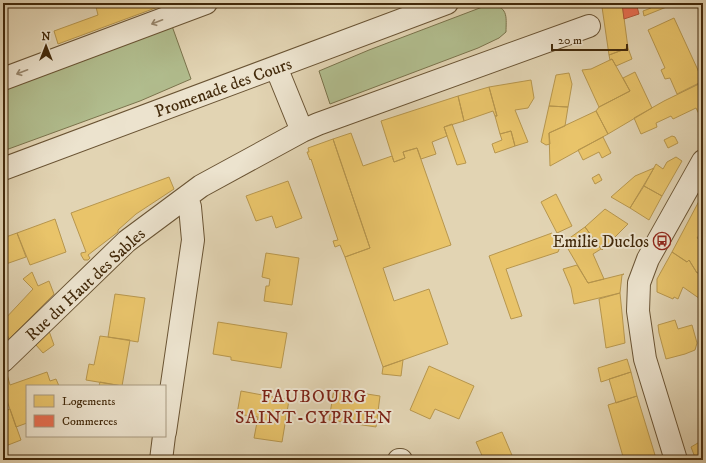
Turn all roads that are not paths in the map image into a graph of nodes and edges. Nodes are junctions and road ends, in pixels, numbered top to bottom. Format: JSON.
{"nodes":[{"id":1,"x":206,"y":3,"type":"edge"},
{"id":2,"x":445,"y":3,"type":"edge"},
{"id":3,"x":589,"y":26,"type":"dead end"},
{"id":4,"x":276,"y":67,"type":"junction"},
{"id":5,"x":3,"y":79,"type":"edge"},
{"id":6,"x":302,"y":131,"type":"junction"},
{"id":7,"x":703,"y":161,"type":"edge"},
{"id":8,"x":3,"y":169,"type":"edge"},
{"id":9,"x":186,"y":197,"type":"junction"},
{"id":10,"x":3,"y":361,"type":"edge"},
{"id":11,"x":166,"y":425,"type":"edge"},
{"id":12,"x":164,"y":437,"type":"edge"},
{"id":13,"x":160,"y":460,"type":"edge"},
{"id":14,"x":676,"y":460,"type":"edge"}],
"edges":[{"from":1,"to":5,"type":"street","one_way":true},
{"from":2,"to":4,"type":"street","name":"Promenade des Cours"},
{"from":3,"to":6,"type":"street"},
{"from":4,"to":6,"type":"street"},
{"from":4,"to":8,"type":"street","name":"Promenade des Cours"},
{"from":6,"to":9,"type":"street","name":"Rue du Haut des Sables"},
{"from":7,"to":14,"type":"street"},
{"from":9,"to":10,"type":"street","name":"Rue du Haut des Sables"},
{"from":9,"to":11,"type":"street"},
{"from":12,"to":13,"type":"street"}]}
